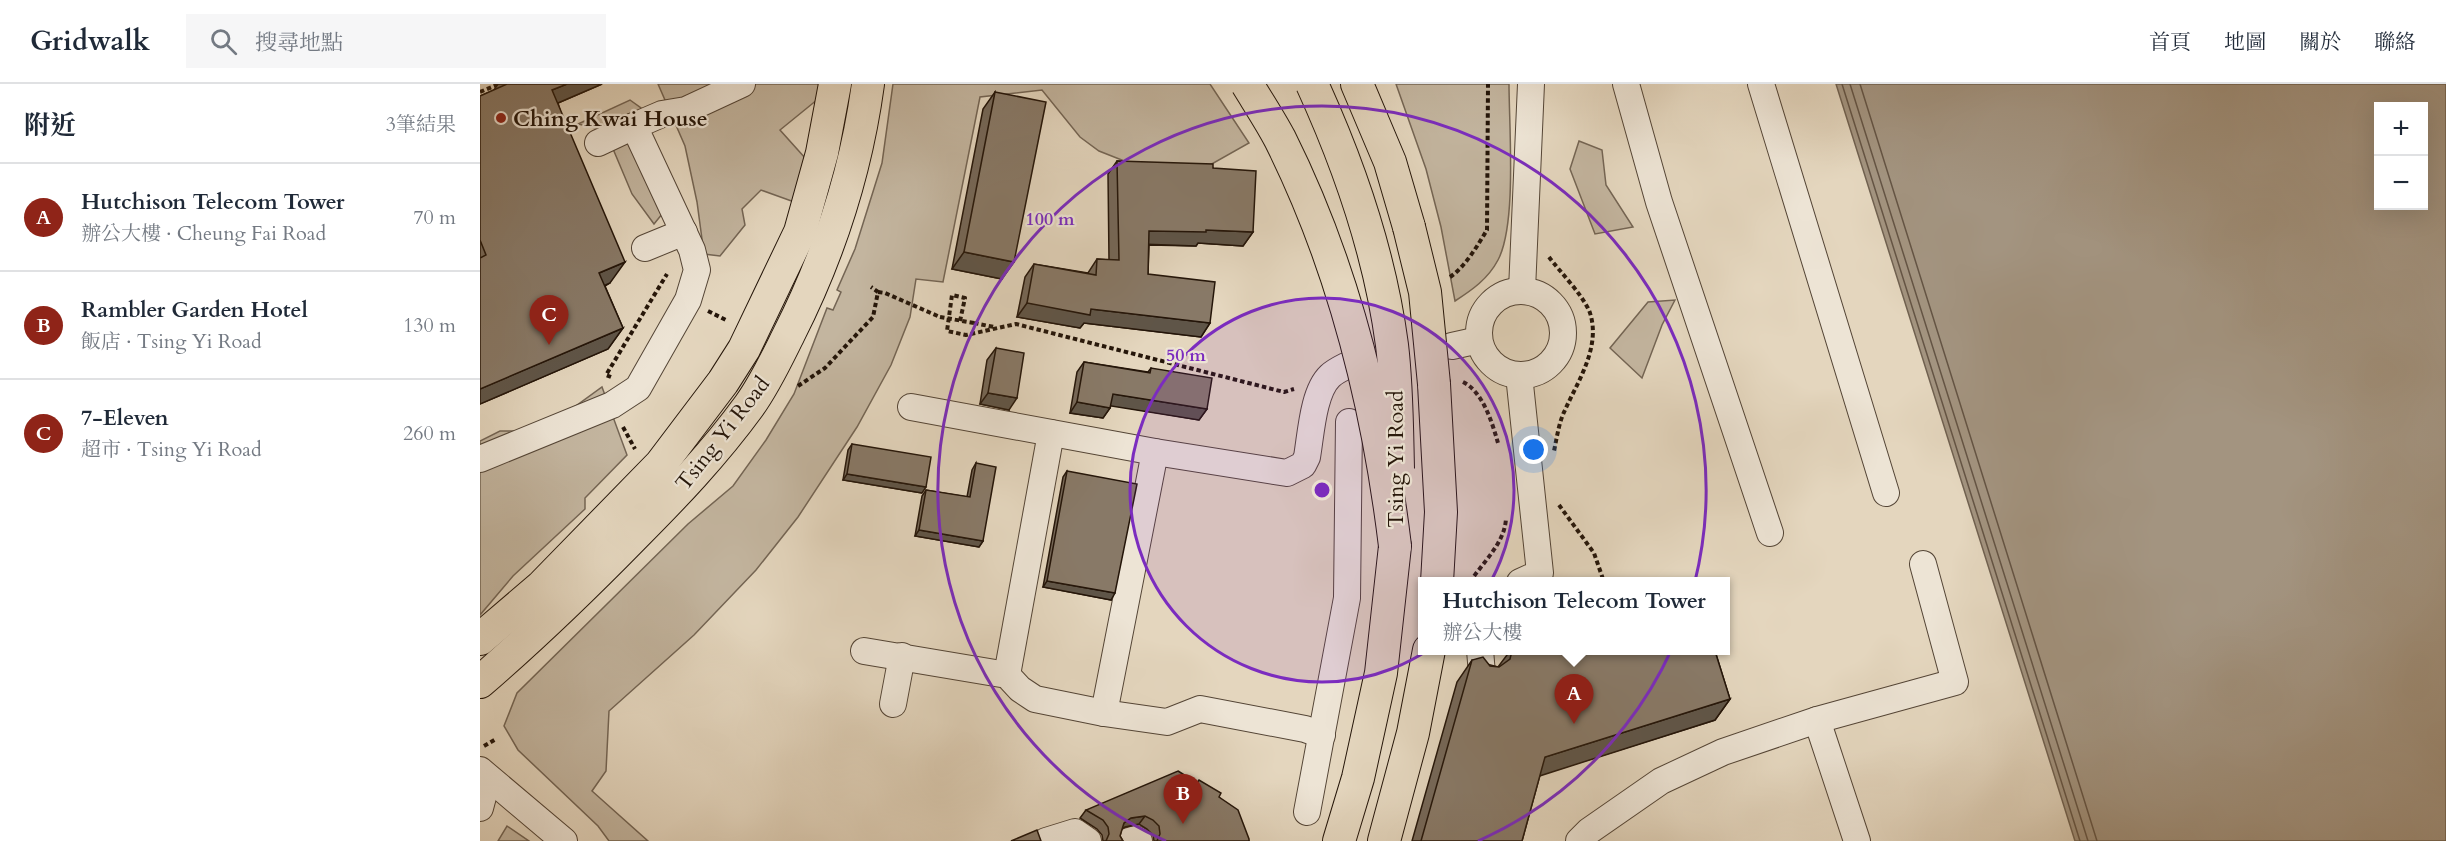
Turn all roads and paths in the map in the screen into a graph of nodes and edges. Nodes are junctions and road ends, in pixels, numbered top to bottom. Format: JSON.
{"nodes":[{"id":1,"x":499,"y":84,"type":"edge"},
{"id":2,"x":742,"y":84,"type":"edge"},
{"id":3,"x":835,"y":84,"type":"edge"},
{"id":4,"x":868,"y":84,"type":"edge"},
{"id":5,"x":1247,"y":84,"type":"edge"},
{"id":6,"x":1312,"y":84,"type":"edge"},
{"id":7,"x":1357,"y":84,"type":"edge"},
{"id":8,"x":1488,"y":84,"type":"edge"},
{"id":9,"x":1530,"y":84,"type":"edge"},
{"id":10,"x":1626,"y":84,"type":"edge"},
{"id":11,"x":1761,"y":84,"type":"edge"},
{"id":12,"x":480,"y":92,"type":"edge"},
{"id":13,"x":634,"y":126,"type":"junction"},
{"id":14,"x":598,"y":143,"type":"dead end"},
{"id":15,"x":686,"y":236,"type":"junction"},
{"id":16,"x":645,"y":248,"type":"dead end"},
{"id":17,"x":1546,"y":248,"type":"dead end"},
{"id":18,"x":1447,"y":279,"type":"dead end"},
{"id":19,"x":871,"y":287,"type":"dead end"},
{"id":20,"x":1522,"y":290,"type":"junction"},
{"id":21,"x":878,"y":292,"type":"junction"},
{"id":22,"x":960,"y":321,"type":"junction"},
{"id":23,"x":996,"y":328,"type":"junction"},
{"id":24,"x":1479,"y":340,"type":"junction"},
{"id":25,"x":1452,"y":346,"type":"dead end"},
{"id":26,"x":1346,"y":366,"type":"dead end"},
{"id":27,"x":1519,"y":375,"type":"junction"},
{"id":28,"x":798,"y":386,"type":"dead end"},
{"id":29,"x":638,"y":388,"type":"junction"},
{"id":30,"x":1296,"y":388,"type":"dead end"},
{"id":31,"x":612,"y":405,"type":"junction"},
{"id":32,"x":910,"y":407,"type":"dead end"},
{"id":33,"x":1349,"y":422,"type":"dead end"},
{"id":34,"x":1051,"y":433,"type":"junction"},
{"id":35,"x":1155,"y":453,"type":"junction"},
{"id":36,"x":639,"y":456,"type":"dead end"},
{"id":37,"x":480,"y":459,"type":"edge"},
{"id":38,"x":1552,"y":459,"type":"dead end"},
{"id":39,"x":1886,"y":492,"type":"dead end"},
{"id":40,"x":1557,"y":501,"type":"dead end"},
{"id":41,"x":1770,"y":533,"type":"dead end"},
{"id":42,"x":1395,"y":546,"type":"junction"},
{"id":43,"x":1923,"y":564,"type":"dead end"},
{"id":44,"x":1437,"y":577,"type":"edge"},
{"id":45,"x":1530,"y":577,"type":"edge"},
{"id":46,"x":1602,"y":577,"type":"edge"},
{"id":47,"x":480,"y":639,"type":"edge"},
{"id":48,"x":864,"y":651,"type":"dead end"},
{"id":49,"x":1428,"y":655,"type":"edge"},
{"id":50,"x":902,"y":656,"type":"junction"},
{"id":51,"x":1007,"y":675,"type":"junction"},
{"id":52,"x":480,"y":682,"type":"edge"},
{"id":53,"x":893,"y":704,"type":"dead end"},
{"id":54,"x":1104,"y":713,"type":"junction"},
{"id":55,"x":1818,"y":720,"type":"junction"},
{"id":56,"x":1322,"y":735,"type":"junction"},
{"id":57,"x":484,"y":774,"type":"edge"},
{"id":58,"x":480,"y":808,"type":"edge"},
{"id":59,"x":1307,"y":812,"type":"dead end"},
{"id":60,"x":558,"y":835,"type":"edge"},
{"id":61,"x":1046,"y":841,"type":"edge"},
{"id":62,"x":1088,"y":841,"type":"edge"},
{"id":63,"x":1129,"y":841,"type":"edge"},
{"id":64,"x":1139,"y":841,"type":"edge"},
{"id":65,"x":1339,"y":841,"type":"edge"},
{"id":66,"x":1384,"y":841,"type":"edge"},
{"id":67,"x":1579,"y":841,"type":"edge"},
{"id":68,"x":1857,"y":841,"type":"edge"}],
"edges":[{"from":1,"to":12,"type":"path"},
{"from":2,"to":13,"type":"street"},
{"from":3,"to":47,"type":"main road","name":"Tsing Yi Road"},
{"from":4,"to":52,"type":"main road","name":"Tsing Yi Road"},
{"from":5,"to":42,"type":"main road","bridge":true},
{"from":6,"to":42,"type":"main road","name":"Tsing Yi Road","bridge":true},
{"from":7,"to":44,"type":"main road","name":"Tsing Yi Road","bridge":true},
{"from":8,"to":18,"type":"path"},
{"from":9,"to":20,"type":"street"},
{"from":10,"to":41,"type":"street"},
{"from":11,"to":39,"type":"street"},
{"from":13,"to":14,"type":"street"},
{"from":13,"to":15,"type":"street"},
{"from":15,"to":16,"type":"street"},
{"from":15,"to":29,"type":"street"},
{"from":15,"to":29,"type":"path"},
{"from":17,"to":38,"type":"path"},
{"from":19,"to":21,"type":"path"},
{"from":20,"to":24,"type":"street"},
{"from":20,"to":27,"type":"street"},
{"from":21,"to":22,"type":"path","bridge":true},
{"from":21,"to":28,"type":"path"},
{"from":22,"to":23,"type":"path","bridge":true},
{"from":22,"to":23,"type":"path"},
{"from":23,"to":30,"type":"path"},
{"from":24,"to":25,"type":"street"},
{"from":24,"to":27,"type":"street"},
{"from":26,"to":35,"type":"street"},
{"from":27,"to":45,"type":"street"},
{"from":29,"to":31,"type":"street"},
{"from":31,"to":36,"type":"path"},
{"from":31,"to":37,"type":"street"},
{"from":32,"to":34,"type":"street"},
{"from":33,"to":56,"type":"street"},
{"from":34,"to":35,"type":"street"},
{"from":34,"to":51,"type":"street"},
{"from":35,"to":54,"type":"street"},
{"from":40,"to":46,"type":"path"},
{"from":42,"to":65,"type":"main road","name":"Tsing Yi Road"},
{"from":43,"to":55,"type":"street"},
{"from":48,"to":50,"type":"street"},
{"from":49,"to":66,"type":"main road"},
{"from":50,"to":51,"type":"street"},
{"from":50,"to":53,"type":"street"},
{"from":51,"to":54,"type":"street"},
{"from":54,"to":56,"type":"street"},
{"from":55,"to":67,"type":"street"},
{"from":55,"to":68,"type":"street"},
{"from":56,"to":59,"type":"street"},
{"from":57,"to":58,"type":"street"},
{"from":57,"to":60,"type":"street"},
{"from":61,"to":62,"type":"street"},
{"from":63,"to":64,"type":"street"}]}
